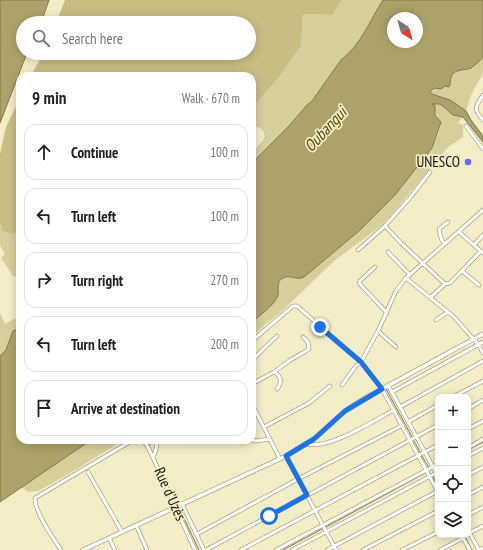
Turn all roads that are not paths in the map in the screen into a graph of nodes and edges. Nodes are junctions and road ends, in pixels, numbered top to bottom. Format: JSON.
{"nodes":[{"id":1,"x":483,"y":95,"type":"edge"},
{"id":2,"x":483,"y":120,"type":"edge"},
{"id":3,"x":466,"y":126,"type":"dead end"},
{"id":4,"x":483,"y":149,"type":"edge"},
{"id":5,"x":430,"y":172,"type":"dead end"},
{"id":6,"x":483,"y":210,"type":"edge"},
{"id":7,"x":448,"y":222,"type":"dead end"},
{"id":8,"x":386,"y":226,"type":"junction"},
{"id":9,"x":459,"y":232,"type":"junction"},
{"id":10,"x":483,"y":235,"type":"edge"},
{"id":11,"x":444,"y":244,"type":"junction"},
{"id":12,"x":474,"y":245,"type":"junction"},
{"id":13,"x":358,"y":250,"type":"dead end"},
{"id":14,"x":388,"y":252,"type":"dead end"},
{"id":15,"x":482,"y":252,"type":"edge"},
{"id":16,"x":423,"y":264,"type":"junction"},
{"id":17,"x":375,"y":267,"type":"dead end"},
{"id":18,"x":462,"y":271,"type":"junction"},
{"id":19,"x":410,"y":275,"type":"junction"},
{"id":20,"x":406,"y":278,"type":"junction"},
{"id":21,"x":445,"y":284,"type":"junction"},
{"id":22,"x":479,"y":285,"type":"dead end"},
{"id":23,"x":431,"y":297,"type":"junction"},
{"id":24,"x":448,"y":312,"type":"junction"},
{"id":25,"x":387,"y":313,"type":"junction"},
{"id":26,"x":436,"y":320,"type":"dead end"},
{"id":27,"x":378,"y":331,"type":"junction"},
{"id":28,"x":483,"y":334,"type":"edge"},
{"id":29,"x":277,"y":336,"type":"dead end"},
{"id":30,"x":256,"y":337,"type":"edge"},
{"id":31,"x":303,"y":337,"type":"dead end"},
{"id":32,"x":474,"y":339,"type":"junction"},
{"id":33,"x":483,"y":342,"type":"edge"},
{"id":34,"x":478,"y":344,"type":"junction"},
{"id":35,"x":396,"y":347,"type":"dead end"},
{"id":36,"x":483,"y":354,"type":"edge"},
{"id":37,"x":256,"y":356,"type":"edge"},
{"id":38,"x":483,"y":361,"type":"edge"},
{"id":39,"x":361,"y":362,"type":"junction"},
{"id":40,"x":274,"y":372,"type":"junction"},
{"id":41,"x":483,"y":381,"type":"edge"},
{"id":42,"x":256,"y":382,"type":"edge"},
{"id":43,"x":342,"y":385,"type":"dead end"},
{"id":44,"x":388,"y":385,"type":"junction"},
{"id":45,"x":330,"y":386,"type":"dead end"},
{"id":46,"x":277,"y":389,"type":"dead end"},
{"id":47,"x":382,"y":389,"type":"junction"},
{"id":48,"x":392,"y":392,"type":"junction"},
{"id":49,"x":459,"y":394,"type":"edge"},
{"id":50,"x":483,"y":400,"type":"edge"},
{"id":51,"x":400,"y":407,"type":"junction"},
{"id":52,"x":435,"y":407,"type":"edge"},
{"id":53,"x":471,"y":407,"type":"edge"},
{"id":54,"x":394,"y":410,"type":"junction"},
{"id":55,"x":256,"y":412,"type":"edge"},
{"id":56,"x":483,"y":421,"type":"edge"},
{"id":57,"x":408,"y":422,"type":"junction"},
{"id":58,"x":403,"y":425,"type":"junction"},
{"id":59,"x":264,"y":427,"type":"junction"},
{"id":60,"x":435,"y":427,"type":"edge"},
{"id":61,"x":471,"y":427,"type":"edge"},
{"id":62,"x":417,"y":437,"type":"junction"},
{"id":63,"x":270,"y":439,"type":"junction"},
{"id":64,"x":411,"y":440,"type":"junction"},
{"id":65,"x":483,"y":440,"type":"edge"},
{"id":66,"x":256,"y":441,"type":"edge"},
{"id":67,"x":126,"y":444,"type":"edge"},
{"id":68,"x":146,"y":444,"type":"edge"},
{"id":69,"x":157,"y":444,"type":"edge"},
{"id":70,"x":307,"y":444,"type":"junction"},
{"id":71,"x":471,"y":446,"type":"edge"},
{"id":72,"x":435,"y":447,"type":"edge"},
{"id":73,"x":483,"y":448,"type":"edge"},
{"id":74,"x":425,"y":452,"type":"junction"},
{"id":75,"x":471,"y":454,"type":"edge"},
{"id":76,"x":153,"y":456,"type":"junction"},
{"id":77,"x":286,"y":456,"type":"junction"},
{"id":78,"x":419,"y":456,"type":"junction"},
{"id":79,"x":280,"y":459,"type":"junction"},
{"id":80,"x":435,"y":466,"type":"edge"},
{"id":81,"x":432,"y":467,"type":"junction"},
{"id":82,"x":483,"y":467,"type":"edge"},
{"id":83,"x":426,"y":470,"type":"junction"},
{"id":84,"x":435,"y":471,"type":"edge"},
{"id":85,"x":88,"y":472,"type":"dead end"},
{"id":86,"x":471,"y":473,"type":"edge"},
{"id":87,"x":435,"y":475,"type":"edge"},
{"id":88,"x":430,"y":476,"type":"junction"},
{"id":89,"x":298,"y":479,"type":"junction"},
{"id":90,"x":435,"y":485,"type":"edge"},
{"id":91,"x":483,"y":487,"type":"edge"},
{"id":92,"x":435,"y":493,"type":"edge"},
{"id":93,"x":471,"y":493,"type":"edge"},
{"id":94,"x":307,"y":495,"type":"junction"},
{"id":95,"x":182,"y":504,"type":"junction"},
{"id":96,"x":176,"y":507,"type":"junction"},
{"id":97,"x":483,"y":507,"type":"edge"},
{"id":98,"x":315,"y":510,"type":"junction"},
{"id":99,"x":435,"y":513,"type":"edge"},
{"id":100,"x":471,"y":513,"type":"edge"},
{"id":101,"x":136,"y":525,"type":"junction"},
{"id":102,"x":323,"y":525,"type":"junction"},
{"id":103,"x":483,"y":526,"type":"edge"},
{"id":104,"x":326,"y":531,"type":"junction"},
{"id":105,"x":471,"y":531,"type":"edge"},
{"id":106,"x":122,"y":532,"type":"junction"},
{"id":107,"x":196,"y":534,"type":"junction"},
{"id":108,"x":435,"y":534,"type":"edge"},
{"id":109,"x":471,"y":536,"type":"edge"},
{"id":110,"x":110,"y":538,"type":"junction"},
{"id":111,"x":460,"y":538,"type":"edge"},
{"id":112,"x":463,"y":538,"type":"edge"},
{"id":113,"x":334,"y":546,"type":"junction"},
{"id":114,"x":483,"y":548,"type":"edge"},
{"id":115,"x":61,"y":550,"type":"edge"},
{"id":116,"x":83,"y":550,"type":"edge"},
{"id":117,"x":115,"y":550,"type":"edge"},
{"id":118,"x":146,"y":550,"type":"edge"},
{"id":119,"x":195,"y":550,"type":"edge"},
{"id":120,"x":205,"y":550,"type":"edge"},
{"id":121,"x":241,"y":550,"type":"edge"},
{"id":122,"x":276,"y":550,"type":"edge"},
{"id":123,"x":292,"y":550,"type":"edge"},
{"id":124,"x":327,"y":550,"type":"edge"},
{"id":125,"x":336,"y":550,"type":"edge"},
{"id":126,"x":364,"y":550,"type":"edge"},
{"id":127,"x":402,"y":550,"type":"edge"},
{"id":128,"x":440,"y":550,"type":"edge"},
{"id":129,"x":470,"y":550,"type":"edge"},
{"id":130,"x":479,"y":550,"type":"edge"}],
"edges":[{"from":1,"to":2,"type":"street"},
{"from":3,"to":4,"type":"street"},
{"from":5,"to":8,"type":"street"},
{"from":6,"to":9,"type":"street"},
{"from":7,"to":11,"type":"street"},
{"from":8,"to":13,"type":"street"},
{"from":8,"to":16,"type":"street"},
{"from":9,"to":11,"type":"street"},
{"from":9,"to":12,"type":"street"},
{"from":10,"to":12,"type":"street"},
{"from":11,"to":16,"type":"street"},
{"from":12,"to":15,"type":"street"},
{"from":14,"to":19,"type":"street"},
{"from":15,"to":18,"type":"street"},
{"from":16,"to":19,"type":"street"},
{"from":16,"to":21,"type":"street"},
{"from":17,"to":25,"type":"street"},
{"from":18,"to":21,"type":"street"},
{"from":18,"to":22,"type":"street"},
{"from":19,"to":20,"type":"street"},
{"from":20,"to":23,"type":"street"},
{"from":20,"to":25,"type":"street"},
{"from":21,"to":23,"type":"street"},
{"from":23,"to":24,"type":"street"},
{"from":24,"to":26,"type":"street"},
{"from":24,"to":32,"type":"street"},
{"from":25,"to":27,"type":"street"},
{"from":27,"to":35,"type":"street"},
{"from":27,"to":39,"type":"street"},
{"from":28,"to":32,"type":"main road"},
{"from":29,"to":37,"type":"street"},
{"from":30,"to":39,"type":"street"},
{"from":31,"to":40,"type":"street"},
{"from":32,"to":34,"type":"street"},
{"from":32,"to":44,"type":"main road"},
{"from":33,"to":34,"type":"street"},
{"from":34,"to":36,"type":"street"},
{"from":34,"to":48,"type":"street"},
{"from":38,"to":51,"type":"street"},
{"from":39,"to":43,"type":"street"},
{"from":39,"to":47,"type":"street"},
{"from":40,"to":42,"type":"street"},
{"from":40,"to":46,"type":"street"},
{"from":41,"to":49,"type":"street"},
{"from":44,"to":47,"type":"main road"},
{"from":44,"to":48,"type":"street"},
{"from":45,"to":59,"type":"street"},
{"from":47,"to":54,"type":"street"},
{"from":47,"to":70,"type":"main road"},
{"from":48,"to":51,"type":"street"},
{"from":50,"to":53,"type":"street"},
{"from":51,"to":57,"type":"street"},
{"from":52,"to":57,"type":"street"},
{"from":54,"to":58,"type":"street"},
{"from":54,"to":70,"type":"street"},
{"from":55,"to":59,"type":"street"},
{"from":56,"to":61,"type":"street"},
{"from":57,"to":62,"type":"street"},
{"from":58,"to":64,"type":"street"},
{"from":58,"to":89,"type":"street"},
{"from":59,"to":63,"type":"street"},
{"from":60,"to":62,"type":"street"},
{"from":62,"to":64,"type":"street"},
{"from":62,"to":74,"type":"street"},
{"from":63,"to":66,"type":"street"},
{"from":63,"to":79,"type":"street"},
{"from":64,"to":78,"type":"street"},
{"from":64,"to":94,"type":"street"},
{"from":65,"to":71,"type":"street"},
{"from":67,"to":115,"type":"street"},
{"from":68,"to":76,"type":"street","name":"Rue d'Uzès"},
{"from":69,"to":76,"type":"street"},
{"from":70,"to":77,"type":"main road"},
{"from":72,"to":74,"type":"street"},
{"from":73,"to":75,"type":"street"},
{"from":74,"to":78,"type":"street"},
{"from":74,"to":81,"type":"street"},
{"from":76,"to":96,"type":"street","name":"Rue d'Uzès"},
{"from":77,"to":79,"type":"main road"},
{"from":77,"to":89,"type":"street"},
{"from":78,"to":83,"type":"street"},
{"from":78,"to":98,"type":"street"},
{"from":79,"to":95,"type":"main road"},
{"from":80,"to":81,"type":"street"},
{"from":81,"to":83,"type":"street"},
{"from":81,"to":84,"type":"street"},
{"from":82,"to":86,"type":"street"},
{"from":83,"to":88,"type":"street"},
{"from":83,"to":102,"type":"street"},
{"from":85,"to":106,"type":"street"},
{"from":87,"to":88,"type":"street"},
{"from":88,"to":90,"type":"street"},
{"from":88,"to":104,"type":"street"},
{"from":89,"to":94,"type":"street"},
{"from":89,"to":107,"type":"street"},
{"from":91,"to":93,"type":"street"},
{"from":92,"to":113,"type":"street"},
{"from":94,"to":98,"type":"street"},
{"from":94,"to":120,"type":"street"},
{"from":95,"to":96,"type":"main road"},
{"from":95,"to":107,"type":"street"},
{"from":96,"to":101,"type":"main road"},
{"from":96,"to":119,"type":"street","name":"Rue d'Uzès"},
{"from":97,"to":100,"type":"street"},
{"from":98,"to":102,"type":"street"},
{"from":98,"to":121,"type":"street"},
{"from":99,"to":126,"type":"street"},
{"from":101,"to":106,"type":"main road"},
{"from":101,"to":118,"type":"street"},
{"from":102,"to":104,"type":"street"},
{"from":102,"to":122,"type":"street"},
{"from":103,"to":105,"type":"street"},
{"from":104,"to":113,"type":"street"},
{"from":104,"to":123,"type":"street"},
{"from":106,"to":110,"type":"main road"},
{"from":107,"to":120,"type":"street"},
{"from":108,"to":127,"type":"street"},
{"from":109,"to":130,"type":"street"},
{"from":110,"to":116,"type":"main road"},
{"from":110,"to":117,"type":"street"},
{"from":111,"to":128,"type":"street"},
{"from":112,"to":129,"type":"street"},
{"from":113,"to":124,"type":"street"},
{"from":113,"to":125,"type":"street"},
{"from":114,"to":130,"type":"street"}]}
